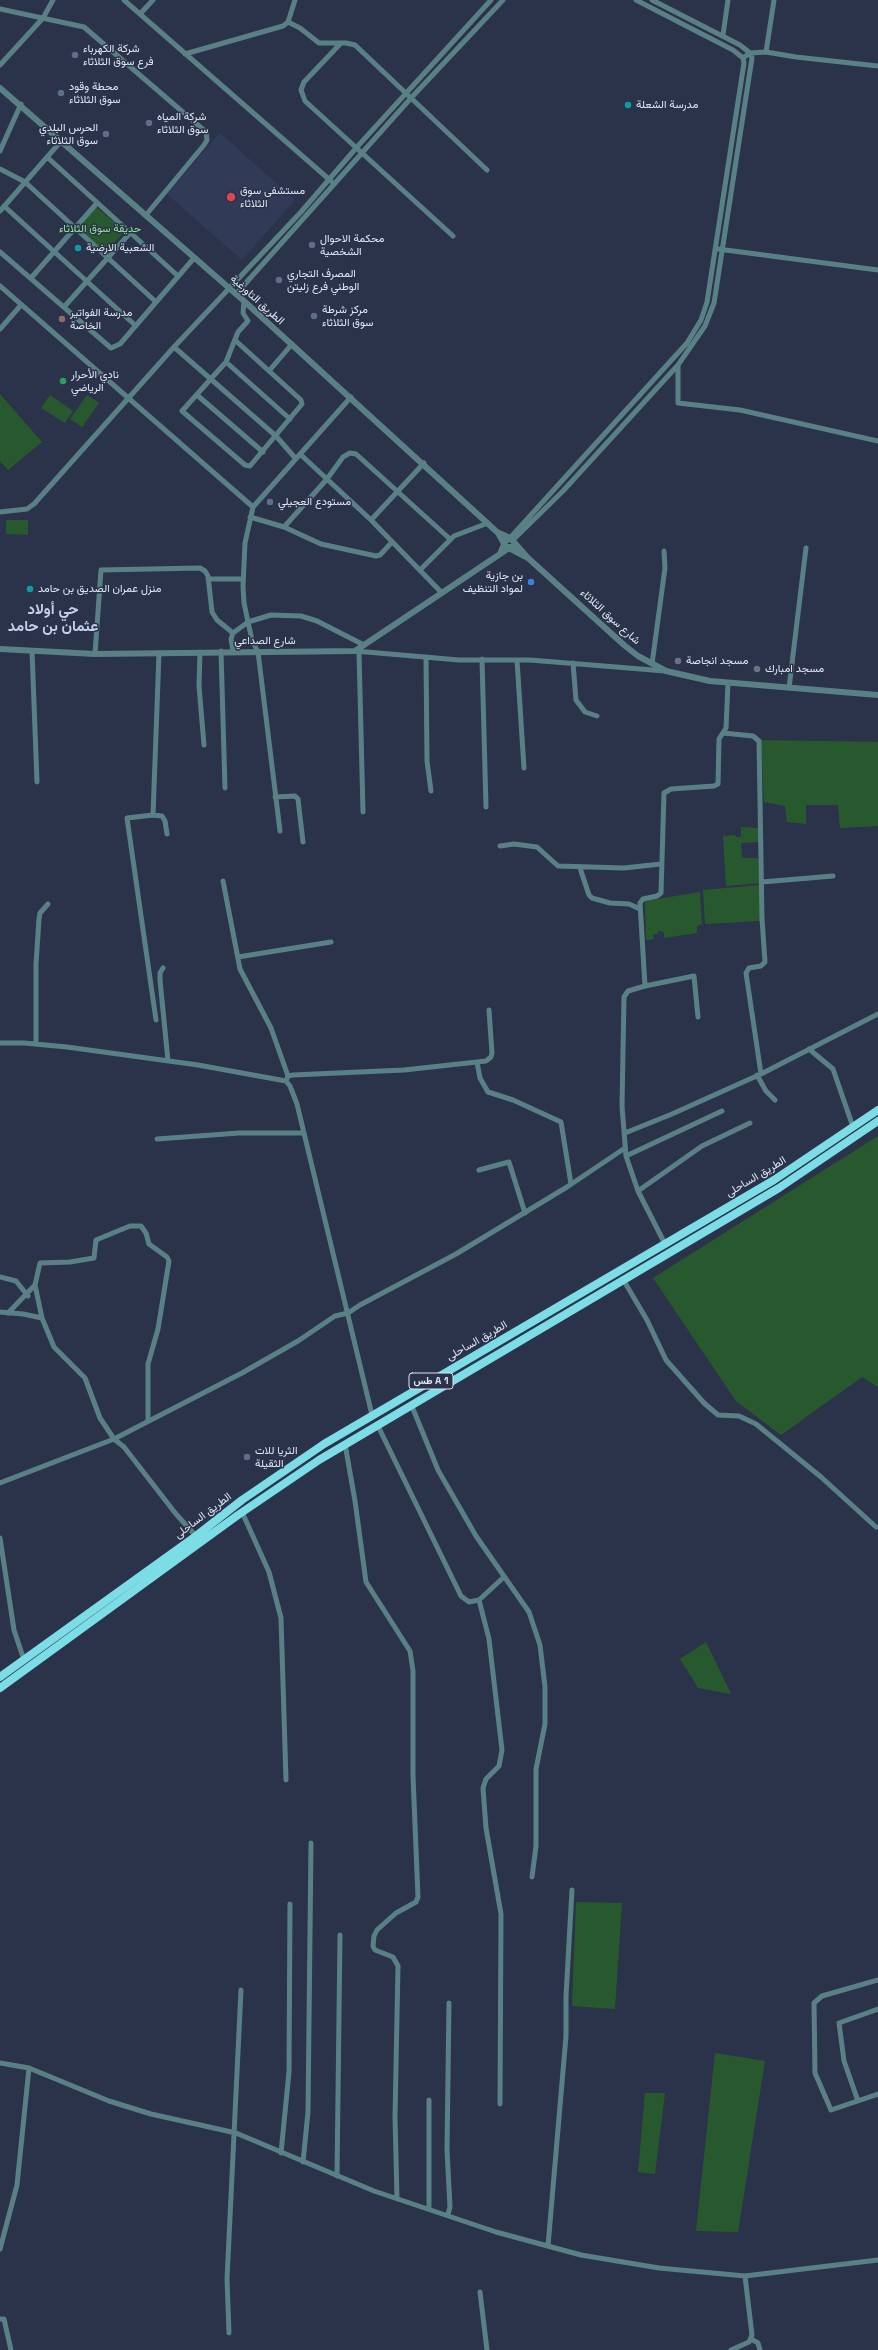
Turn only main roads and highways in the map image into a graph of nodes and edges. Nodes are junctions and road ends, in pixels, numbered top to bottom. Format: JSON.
{"nodes":[{"id":1,"x":878,"y":1110,"type":"edge"},
{"id":2,"x":878,"y":1122,"type":"edge"},
{"id":3,"x":470,"y":1357,"type":"junction"},
{"id":4,"x":476,"y":1366,"type":"junction"},
{"id":5,"x":0,"y":1677,"type":"edge"},
{"id":6,"x":0,"y":1688,"type":"edge"}],
"edges":[{"from":1,"to":3,"type":"highway","name":"الطريق الساحلى","number":"طس A 1"},
{"from":2,"to":4,"type":"highway","name":"الطريق الساحلى"},
{"from":3,"to":4,"type":"highway"},
{"from":3,"to":5,"type":"highway","name":"الطريق الساحلى","number":"طس A 1"},
{"from":4,"to":6,"type":"highway","name":"الطريق الساحلى"}]}
